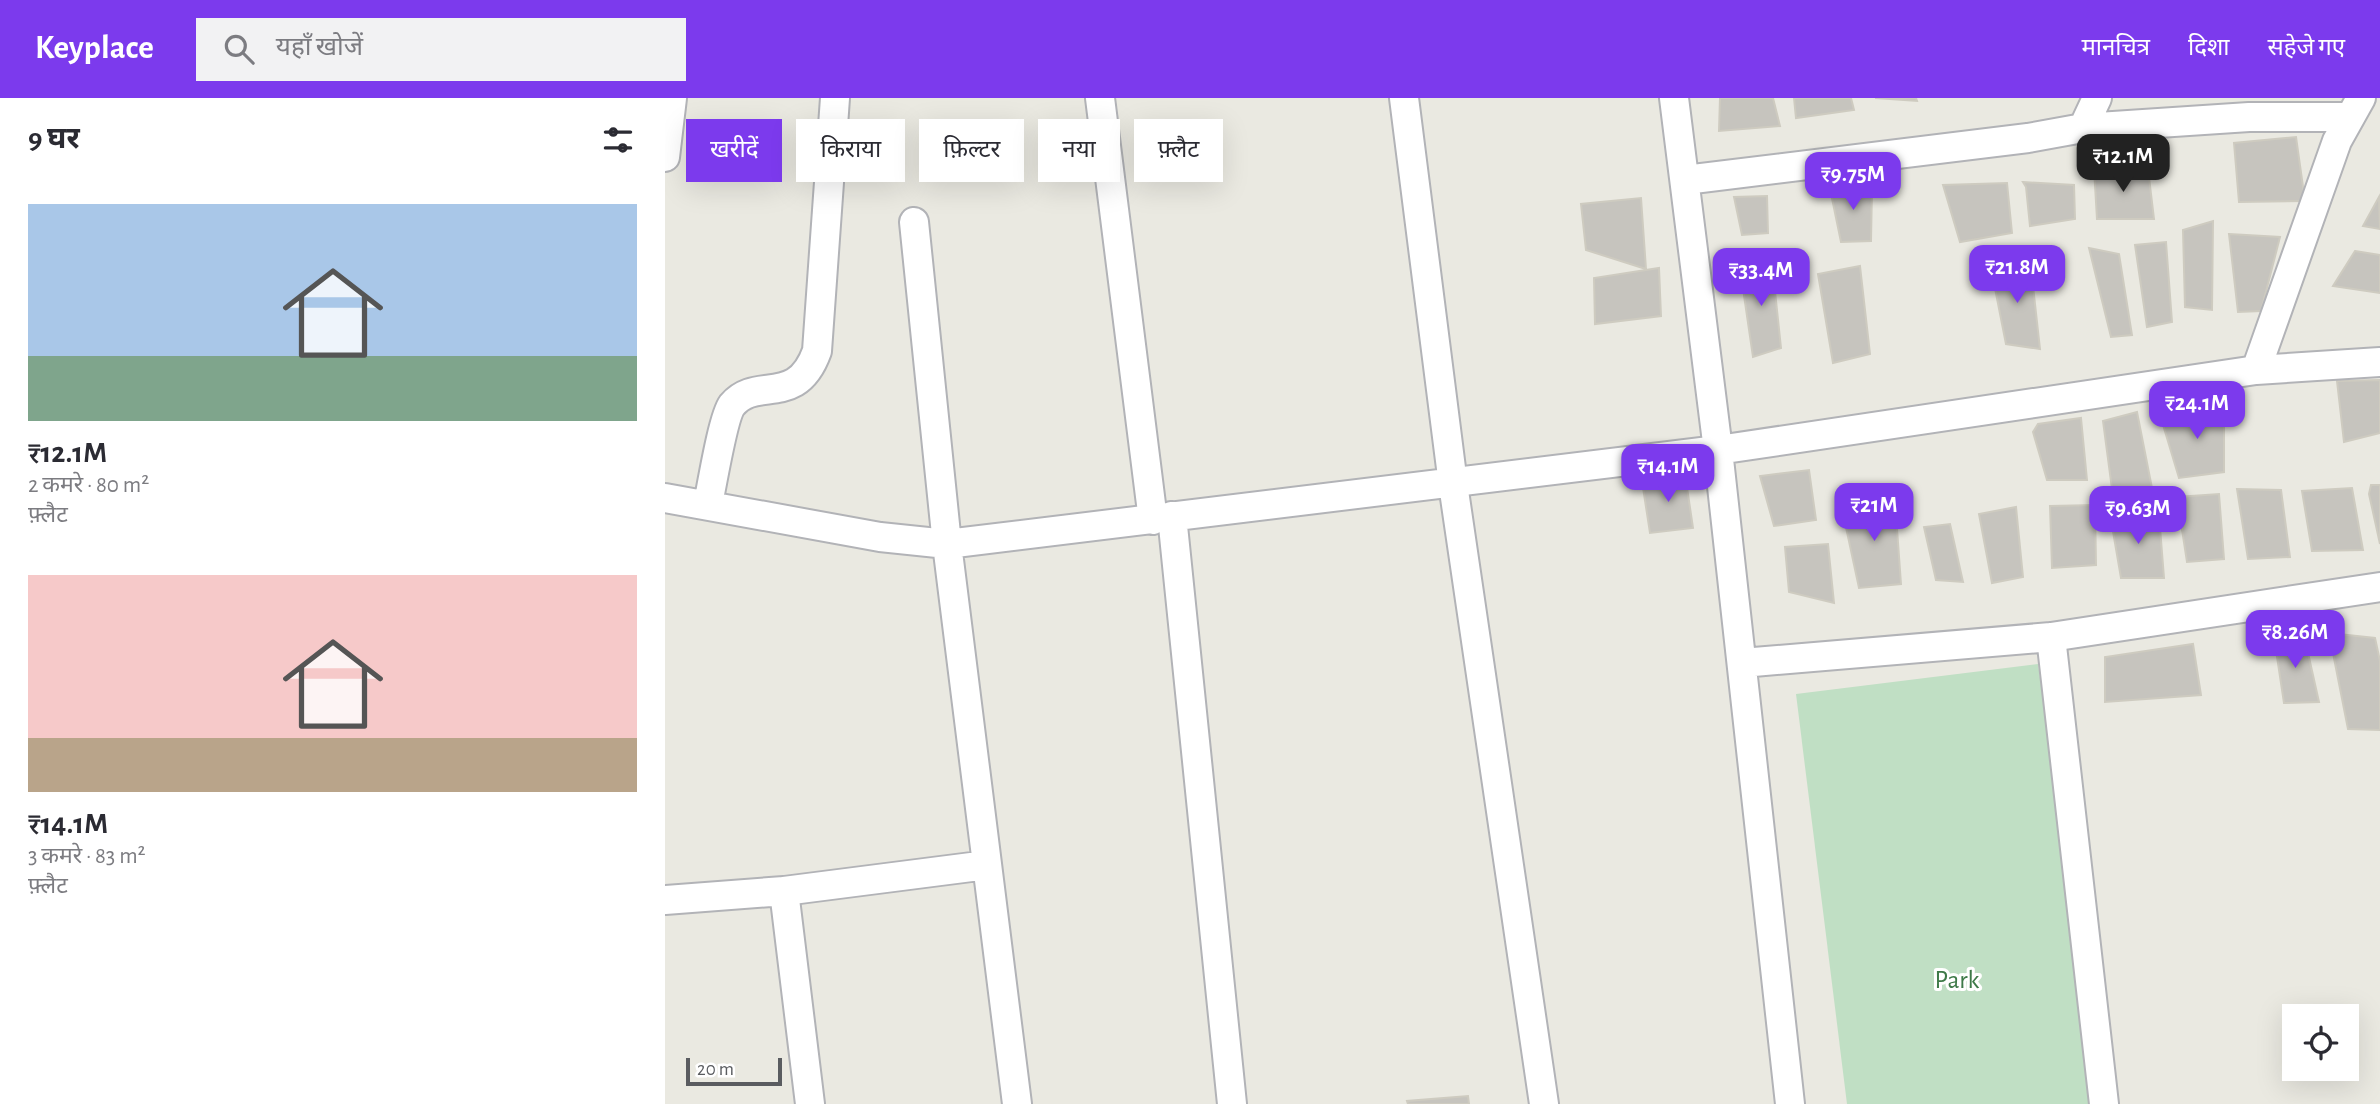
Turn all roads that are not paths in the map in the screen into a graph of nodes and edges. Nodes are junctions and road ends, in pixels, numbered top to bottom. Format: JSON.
{"nodes":[{"id":1,"x":672,"y":98,"type":"edge"},
{"id":2,"x":835,"y":98,"type":"edge"},
{"id":3,"x":1100,"y":98,"type":"edge"},
{"id":4,"x":1403,"y":98,"type":"edge"},
{"id":5,"x":1674,"y":98,"type":"edge"},
{"id":6,"x":2097,"y":98,"type":"edge"},
{"id":7,"x":2355,"y":107,"type":"edge"},
{"id":8,"x":2083,"y":128,"type":"junction"},
{"id":9,"x":665,"y":157,"type":"edge"},
{"id":10,"x":1685,"y":180,"type":"junction"},
{"id":11,"x":914,"y":222,"type":"dead end"},
{"id":12,"x":2380,"y":362,"type":"edge"},
{"id":13,"x":2256,"y":370,"type":"junction"},
{"id":14,"x":1718,"y":450,"type":"junction"},
{"id":15,"x":1453,"y":484,"type":"junction"},
{"id":16,"x":665,"y":498,"type":"edge"},
{"id":17,"x":708,"y":504,"type":"junction"},
{"id":18,"x":1163,"y":518,"type":"junction"},
{"id":19,"x":947,"y":544,"type":"junction"},
{"id":20,"x":2380,"y":587,"type":"edge"},
{"id":21,"x":2051,"y":637,"type":"junction"},
{"id":22,"x":1742,"y":663,"type":"junction"},
{"id":23,"x":987,"y":865,"type":"junction"},
{"id":24,"x":784,"y":891,"type":"junction"},
{"id":25,"x":665,"y":900,"type":"edge"},
{"id":26,"x":810,"y":1104,"type":"edge"},
{"id":27,"x":1017,"y":1104,"type":"edge"},
{"id":28,"x":1232,"y":1104,"type":"edge"},
{"id":29,"x":1544,"y":1104,"type":"edge"},
{"id":30,"x":1790,"y":1104,"type":"edge"},
{"id":31,"x":2104,"y":1104,"type":"edge"}],
"edges":[{"from":1,"to":9,"type":"street"},
{"from":2,"to":17,"type":"street"},
{"from":3,"to":18,"type":"street"},
{"from":4,"to":15,"type":"street"},
{"from":5,"to":10,"type":"street"},
{"from":6,"to":8,"type":"street"},
{"from":7,"to":8,"type":"street"},
{"from":7,"to":13,"type":"street"},
{"from":8,"to":10,"type":"street"},
{"from":10,"to":14,"type":"street"},
{"from":11,"to":19,"type":"street"},
{"from":12,"to":13,"type":"street"},
{"from":13,"to":14,"type":"street"},
{"from":14,"to":15,"type":"street"},
{"from":14,"to":22,"type":"street"},
{"from":15,"to":18,"type":"street"},
{"from":15,"to":29,"type":"street"},
{"from":16,"to":17,"type":"street"},
{"from":17,"to":19,"type":"street"},
{"from":18,"to":19,"type":"street"},
{"from":18,"to":28,"type":"street"},
{"from":19,"to":23,"type":"street"},
{"from":20,"to":21,"type":"street"},
{"from":21,"to":22,"type":"street"},
{"from":21,"to":31,"type":"street"},
{"from":22,"to":30,"type":"street"},
{"from":23,"to":24,"type":"street"},
{"from":23,"to":27,"type":"street"},
{"from":24,"to":25,"type":"street"},
{"from":24,"to":26,"type":"street"}]}
